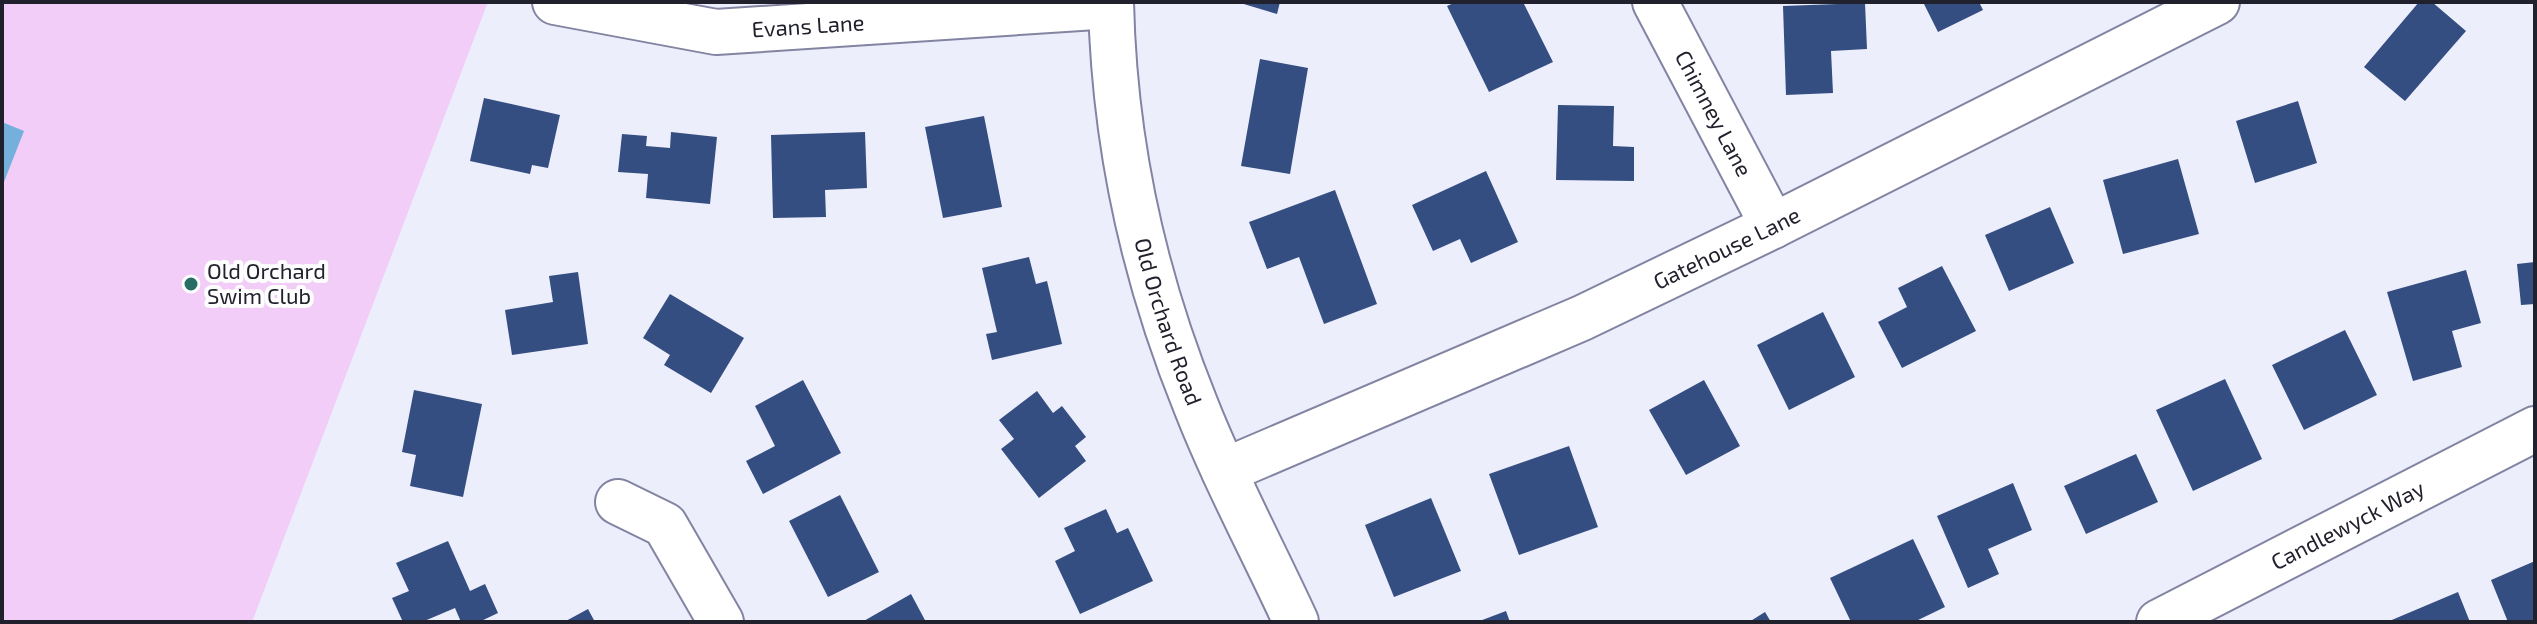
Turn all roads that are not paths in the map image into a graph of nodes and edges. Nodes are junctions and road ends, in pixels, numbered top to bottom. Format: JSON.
{"nodes":[{"id":1,"x":555,"y":2,"type":"edge"},
{"id":2,"x":1655,"y":2,"type":"edge"},
{"id":3,"x":2217,"y":2,"type":"edge"},
{"id":4,"x":1111,"y":4,"type":"edge"},
{"id":5,"x":1773,"y":226,"type":"junction"},
{"id":6,"x":2535,"y":429,"type":"edge"},
{"id":7,"x":1224,"y":471,"type":"junction"},
{"id":8,"x":618,"y":502,"type":"dead end"},
{"id":9,"x":721,"y":622,"type":"edge"},
{"id":10,"x":1296,"y":622,"type":"edge"},
{"id":11,"x":2159,"y":622,"type":"edge"}],
"edges":[{"from":1,"to":4,"type":"street","name":"Evans Lane"},
{"from":2,"to":5,"type":"street","name":"Chimney Lane"},
{"from":3,"to":5,"type":"street","name":"Gatehouse Lane"},
{"from":4,"to":7,"type":"street","name":"Old Orchard Road"},
{"from":5,"to":7,"type":"street","name":"Gatehouse Lane"},
{"from":6,"to":11,"type":"street","name":"Candlewyck Way"},
{"from":7,"to":10,"type":"street","name":"Old Orchard Road"},
{"from":8,"to":9,"type":"street"}]}
